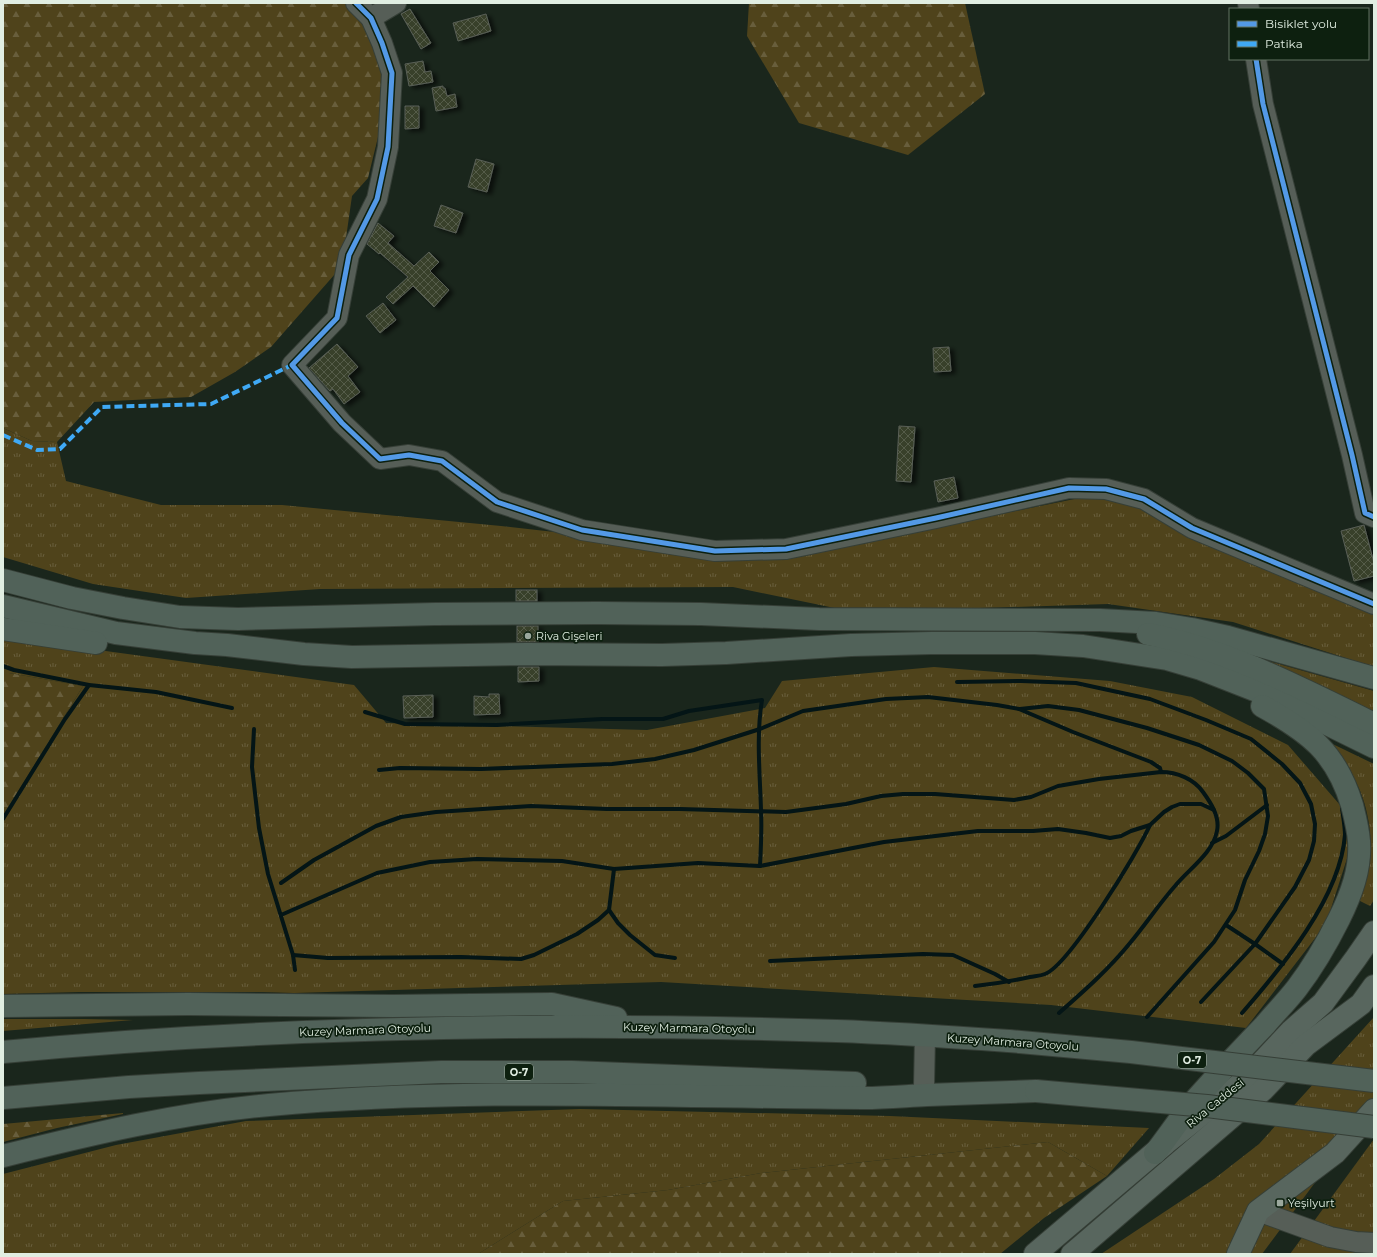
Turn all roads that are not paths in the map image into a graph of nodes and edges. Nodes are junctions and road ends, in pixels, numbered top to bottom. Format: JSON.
{"nodes":[{"id":1,"x":356,"y":3,"type":"edge"},
{"id":2,"x":396,"y":3,"type":"edge"},
{"id":3,"x":371,"y":18,"type":"junction"},
{"id":4,"x":1256,"y":60,"type":"edge"},
{"id":5,"x":1374,"y":517,"type":"edge"},
{"id":6,"x":3,"y":580,"type":"edge"},
{"id":7,"x":1373,"y":600,"type":"edge"},
{"id":8,"x":3,"y":606,"type":"edge"},
{"id":9,"x":950,"y":619,"type":"junction"},
{"id":10,"x":3,"y":629,"type":"edge"},
{"id":11,"x":227,"y":645,"type":"junction"},
{"id":12,"x":1111,"y":650,"type":"junction"},
{"id":13,"x":1374,"y":678,"type":"edge"},
{"id":14,"x":1374,"y":724,"type":"edge"},
{"id":15,"x":1374,"y":747,"type":"edge"},
{"id":16,"x":1374,"y":932,"type":"edge"},
{"id":17,"x":1374,"y":986,"type":"edge"},
{"id":18,"x":1368,"y":1000,"type":"edge"},
{"id":19,"x":3,"y":1006,"type":"edge"},
{"id":20,"x":654,"y":1027,"type":"junction"},
{"id":21,"x":925,"y":1036,"type":"junction"},
{"id":22,"x":3,"y":1052,"type":"edge"},
{"id":23,"x":1374,"y":1082,"type":"edge"},
{"id":24,"x":924,"y":1086,"type":"junction"},
{"id":25,"x":1036,"y":1090,"type":"junction"},
{"id":26,"x":3,"y":1098,"type":"edge"},
{"id":27,"x":1374,"y":1110,"type":"edge"},
{"id":28,"x":1374,"y":1127,"type":"edge"},
{"id":29,"x":1155,"y":1153,"type":"junction"},
{"id":30,"x":3,"y":1156,"type":"edge"},
{"id":31,"x":1258,"y":1211,"type":"junction"},
{"id":32,"x":1374,"y":1242,"type":"edge"},
{"id":33,"x":1035,"y":1254,"type":"edge"},
{"id":34,"x":1072,"y":1254,"type":"edge"},
{"id":35,"x":1238,"y":1254,"type":"edge"}],
"edges":[{"from":1,"to":3,"type":"street"},
{"from":2,"to":3,"type":"street"},
{"from":3,"to":7,"type":"street"},
{"from":4,"to":5,"type":"street"},
{"from":6,"to":9,"type":"highway"},
{"from":8,"to":11,"type":"highway"},
{"from":9,"to":13,"type":"highway"},
{"from":9,"to":14,"type":"highway"},
{"from":10,"to":11,"type":"highway"},
{"from":11,"to":12,"type":"highway"},
{"from":12,"to":15,"type":"highway"},
{"from":12,"to":29,"type":"highway"},
{"from":16,"to":29,"type":"main road","name":"Riva Caddesi"},
{"from":17,"to":18,"type":"main road","name":"Riva Caddesi"},
{"from":18,"to":34,"type":"main road","name":"Riva Caddesi"},
{"from":19,"to":20,"type":"highway"},
{"from":20,"to":21,"type":"highway","name":"Kuzey Marmara Otoyolu","number":"O-7"},
{"from":20,"to":22,"type":"highway","name":"Kuzey Marmara Otoyolu","number":"O-7"},
{"from":21,"to":23,"type":"highway","name":"Kuzey Marmara Otoyolu","number":"O-7","bridge":true},
{"from":21,"to":24,"type":"street"},
{"from":24,"to":25,"type":"highway","number":"O-7"},
{"from":24,"to":26,"type":"highway","number":"O-7"},
{"from":25,"to":28,"type":"highway","number":"O-7","bridge":true},
{"from":25,"to":30,"type":"highway"},
{"from":27,"to":31,"type":"main road"},
{"from":29,"to":33,"type":"main road","name":"Riva Caddesi"},
{"from":31,"to":32,"type":"street"},
{"from":31,"to":35,"type":"main road"}]}
